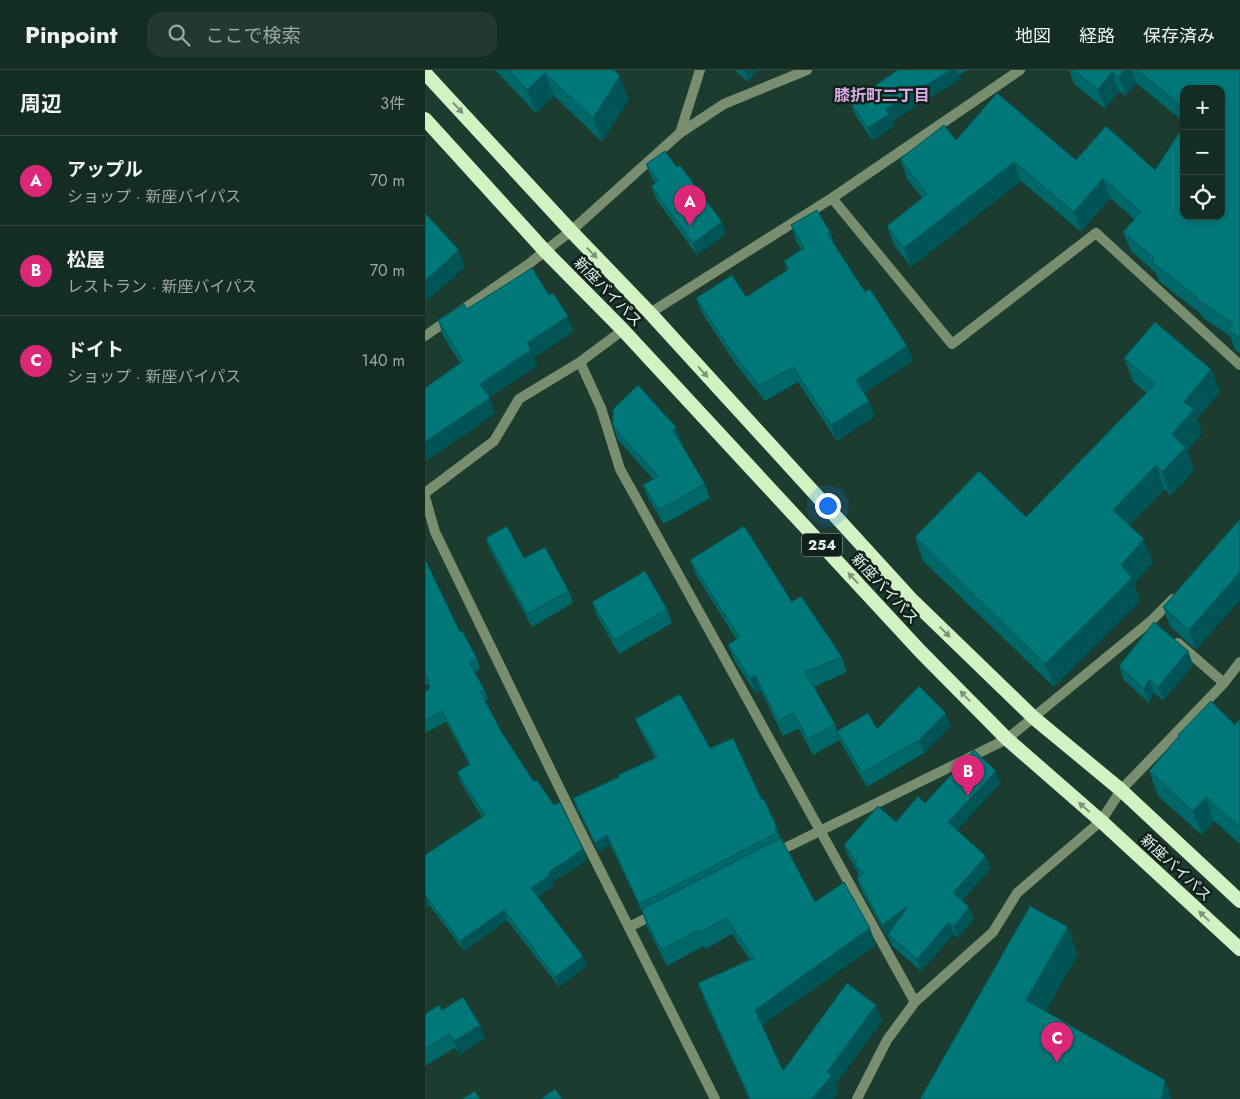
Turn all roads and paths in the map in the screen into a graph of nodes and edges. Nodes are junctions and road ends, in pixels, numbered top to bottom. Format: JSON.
{"nodes":[{"id":1,"x":700,"y":70,"type":"edge"},
{"id":2,"x":807,"y":70,"type":"edge"},
{"id":3,"x":1020,"y":70,"type":"edge"},
{"id":4,"x":425,"y":73,"type":"edge"},
{"id":5,"x":425,"y":119,"type":"edge"},
{"id":6,"x":681,"y":133,"type":"junction"},
{"id":7,"x":832,"y":198,"type":"junction"},
{"id":8,"x":571,"y":232,"type":"junction"},
{"id":9,"x":545,"y":251,"type":"junction"},
{"id":10,"x":650,"y":314,"type":"junction"},
{"id":11,"x":623,"y":330,"type":"junction"},
{"id":12,"x":425,"y":336,"type":"edge"},
{"id":13,"x":580,"y":362,"type":"junction"},
{"id":14,"x":1240,"y":365,"type":"edge"},
{"id":15,"x":425,"y":493,"type":"edge"},
{"id":16,"x":425,"y":497,"type":"edge"},
{"id":17,"x":1179,"y":593,"type":"edge"},
{"id":18,"x":1173,"y":639,"type":"edge"},
{"id":19,"x":1240,"y":662,"type":"edge"},
{"id":20,"x":1224,"y":683,"type":"junction"},
{"id":21,"x":1034,"y":718,"type":"junction"},
{"id":22,"x":1007,"y":739,"type":"junction"},
{"id":23,"x":1121,"y":790,"type":"junction"},
{"id":24,"x":1101,"y":821,"type":"junction"},
{"id":25,"x":820,"y":830,"type":"junction"},
{"id":26,"x":768,"y":856,"type":"edge"},
{"id":27,"x":1240,"y":901,"type":"edge"},
{"id":28,"x":664,"y":909,"type":"edge"},
{"id":29,"x":629,"y":927,"type":"junction"},
{"id":30,"x":1240,"y":949,"type":"edge"},
{"id":31,"x":915,"y":1002,"type":"junction"},
{"id":32,"x":715,"y":1099,"type":"edge"},
{"id":33,"x":857,"y":1099,"type":"edge"}],
"edges":[{"from":1,"to":6,"type":"street"},
{"from":2,"to":6,"type":"street"},
{"from":3,"to":7,"type":"street"},
{"from":4,"to":8,"type":"highway","name":"新座バイパス","number":"254","one_way":true},
{"from":5,"to":9,"type":"highway","name":"新座バイパス","number":"254"},
{"from":6,"to":8,"type":"street"},
{"from":7,"to":10,"type":"street"},
{"from":7,"to":14,"type":"street"},
{"from":8,"to":9,"type":"street"},
{"from":8,"to":10,"type":"highway","name":"新座バイパス","number":"254","one_way":true},
{"from":9,"to":11,"type":"highway","name":"新座バイパス","number":"254"},
{"from":9,"to":12,"type":"street"},
{"from":10,"to":21,"type":"highway","name":"新座バイパス","number":"254","one_way":true},
{"from":11,"to":13,"type":"street"},
{"from":22,"to":11,"type":"highway","name":"新座バイパス","number":"254","one_way":true},
{"from":13,"to":15,"type":"street"},
{"from":13,"to":25,"type":"street"},
{"from":16,"to":29,"type":"street"},
{"from":17,"to":21,"type":"street"},
{"from":18,"to":20,"type":"street"},
{"from":19,"to":20,"type":"street"},
{"from":20,"to":23,"type":"street"},
{"from":21,"to":22,"type":"street"},
{"from":21,"to":23,"type":"highway","name":"新座バイパス","number":"254"},
{"from":24,"to":22,"type":"highway","name":"新座バイパス","number":"254","one_way":true},
{"from":22,"to":25,"type":"street"},
{"from":23,"to":24,"type":"street"},
{"from":23,"to":27,"type":"highway","name":"新座バイパス","number":"254"},
{"from":30,"to":24,"type":"highway","name":"新座バイパス","number":"254","one_way":true},
{"from":24,"to":31,"type":"street"},
{"from":25,"to":26,"type":"street"},
{"from":25,"to":31,"type":"street"},
{"from":28,"to":29,"type":"street"},
{"from":29,"to":32,"type":"street"},
{"from":31,"to":33,"type":"street"}]}
